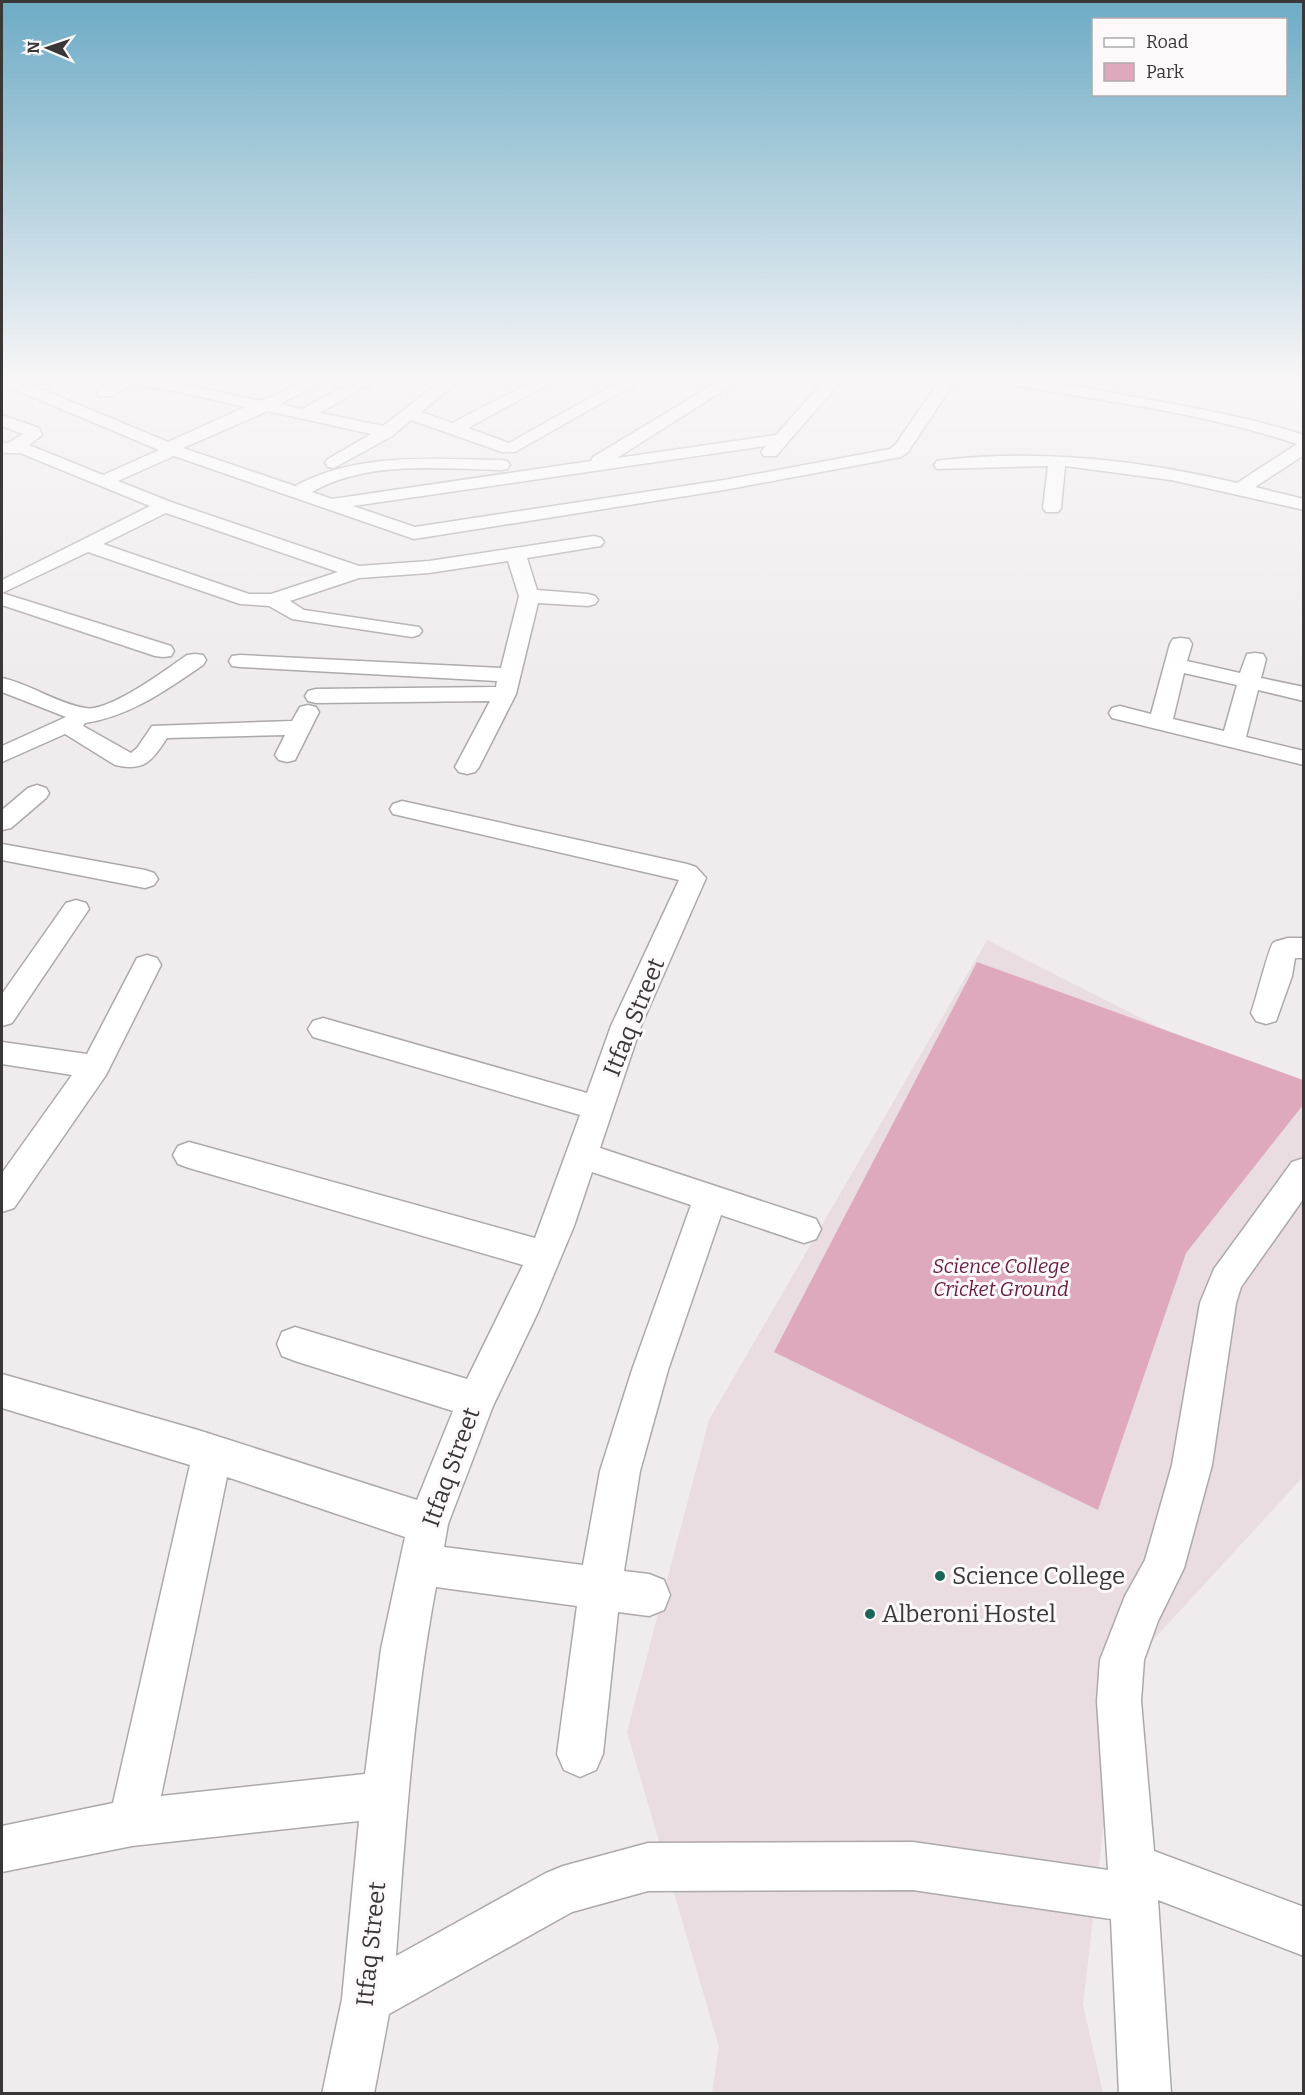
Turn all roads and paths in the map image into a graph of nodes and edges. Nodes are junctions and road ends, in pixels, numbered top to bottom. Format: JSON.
{"nodes":[{"id":1,"x":98,"y":479,"type":"edge"},
{"id":2,"x":108,"y":479,"type":"edge"},
{"id":3,"x":255,"y":479,"type":"edge"},
{"id":4,"x":319,"y":479,"type":"edge"},
{"id":5,"x":503,"y":479,"type":"edge"},
{"id":6,"x":597,"y":479,"type":"edge"},
{"id":7,"x":746,"y":479,"type":"edge"},
{"id":8,"x":756,"y":479,"type":"edge"},
{"id":9,"x":1055,"y":479,"type":"edge"},
{"id":10,"x":1188,"y":479,"type":"edge"},
{"id":11,"x":1255,"y":479,"type":"edge"},
{"id":12,"x":1283,"y":479,"type":"edge"},
{"id":13,"x":1286,"y":480,"type":"dead end"},
{"id":14,"x":103,"y":481,"type":"junction"},
{"id":15,"x":744,"y":481,"type":"junction"},
{"id":16,"x":1240,"y":489,"type":"junction"},
{"id":17,"x":296,"y":493,"type":"junction"},
{"id":18,"x":330,"y":504,"type":"junction"},
{"id":19,"x":610,"y":504,"type":"junction"},
{"id":20,"x":1304,"y":505,"type":"edge"},
{"id":21,"x":165,"y":506,"type":"junction"},
{"id":22,"x":1052,"y":508,"type":"dead end"},
{"id":23,"x":594,"y":542,"type":"dead end"},
{"id":24,"x":86,"y":544,"type":"junction"},
{"id":25,"x":516,"y":554,"type":"junction"},
{"id":26,"x":357,"y":572,"type":"junction"},
{"id":27,"x":2,"y":587,"type":"edge"},
{"id":28,"x":529,"y":596,"type":"junction"},
{"id":29,"x":2,"y":599,"type":"edge"},
{"id":30,"x":273,"y":600,"type":"junction"},
{"id":31,"x":588,"y":600,"type":"dead end"},
{"id":32,"x":412,"y":632,"type":"dead end"},
{"id":33,"x":163,"y":651,"type":"dead end"},
{"id":34,"x":1255,"y":659,"type":"dead end"},
{"id":35,"x":195,"y":660,"type":"dead end"},
{"id":36,"x":240,"y":661,"type":"dead end"},
{"id":37,"x":330,"y":666,"type":"junction"},
{"id":38,"x":1249,"y":682,"type":"junction"},
{"id":39,"x":2,"y":685,"type":"edge"},
{"id":40,"x":508,"y":685,"type":"junction"},
{"id":41,"x":1304,"y":694,"type":"edge"},
{"id":42,"x":316,"y":696,"type":"junction"},
{"id":43,"x":1120,"y":713,"type":"dead end"},
{"id":44,"x":72,"y":721,"type":"junction"},
{"id":45,"x":1161,"y":723,"type":"junction"},
{"id":46,"x":300,"y":728,"type":"junction"},
{"id":47,"x":1233,"y":741,"type":"junction"},
{"id":48,"x":2,"y":755,"type":"edge"},
{"id":49,"x":287,"y":756,"type":"dead end"},
{"id":50,"x":1304,"y":758,"type":"edge"},
{"id":51,"x":467,"y":767,"type":"dead end"},
{"id":52,"x":37,"y":793,"type":"dead end"},
{"id":53,"x":402,"y":810,"type":"dead end"},
{"id":54,"x":2,"y":822,"type":"edge"},
{"id":55,"x":2,"y":852,"type":"edge"},
{"id":56,"x":145,"y":879,"type":"dead end"},
{"id":57,"x":76,"y":909,"type":"dead end"},
{"id":58,"x":1304,"y":948,"type":"edge"},
{"id":59,"x":147,"y":965,"type":"dead end"},
{"id":60,"x":1266,"y":1013,"type":"dead end"},
{"id":61,"x":2,"y":1015,"type":"edge"},
{"id":62,"x":322,"y":1029,"type":"dead end"},
{"id":63,"x":2,"y":1053,"type":"edge"},
{"id":64,"x":95,"y":1067,"type":"junction"},
{"id":65,"x":598,"y":1108,"type":"junction"},
{"id":66,"x":189,"y":1155,"type":"dead end"},
{"id":67,"x":582,"y":1155,"type":"junction"},
{"id":68,"x":1304,"y":1171,"type":"edge"},
{"id":69,"x":2,"y":1198,"type":"edge"},
{"id":70,"x":710,"y":1198,"type":"junction"},
{"id":71,"x":804,"y":1229,"type":"dead end"},
{"id":72,"x":544,"y":1256,"type":"junction"},
{"id":73,"x":295,"y":1344,"type":"dead end"},
{"id":74,"x":2,"y":1391,"type":"edge"},
{"id":75,"x":476,"y":1400,"type":"junction"},
{"id":76,"x":212,"y":1455,"type":"junction"},
{"id":77,"x":428,"y":1524,"type":"junction"},
{"id":78,"x":420,"y":1564,"type":"junction"},
{"id":79,"x":600,"y":1588,"type":"junction"},
{"id":80,"x":649,"y":1595,"type":"dead end"},
{"id":81,"x":580,"y":1754,"type":"dead end"},
{"id":82,"x":385,"y":1795,"type":"junction"},
{"id":83,"x":132,"y":1823,"type":"junction"},
{"id":84,"x":2,"y":1849,"type":"edge"},
{"id":85,"x":1133,"y":1882,"type":"junction"},
{"id":86,"x":1304,"y":1932,"type":"edge"},
{"id":87,"x":367,"y":2000,"type":"junction"},
{"id":88,"x":348,"y":2094,"type":"edge"},
{"id":89,"x":1145,"y":2094,"type":"edge"}],
"edges":[{"from":1,"to":14,"type":"street"},
{"from":2,"to":14,"type":"street"},
{"from":3,"to":17,"type":"street"},
{"from":4,"to":17,"type":"street"},
{"from":5,"to":18,"type":"street"},
{"from":6,"to":19,"type":"street"},
{"from":7,"to":15,"type":"street"},
{"from":8,"to":15,"type":"street"},
{"from":9,"to":22,"type":"street"},
{"from":10,"to":16,"type":"street"},
{"from":11,"to":16,"type":"street"},
{"from":12,"to":13,"type":"street"},
{"from":14,"to":21,"type":"street"},
{"from":15,"to":19,"type":"street"},
{"from":16,"to":20,"type":"street"},
{"from":17,"to":18,"type":"street"},
{"from":18,"to":19,"type":"street"},
{"from":21,"to":24,"type":"street"},
{"from":21,"to":26,"type":"street"},
{"from":23,"to":25,"type":"street"},
{"from":24,"to":27,"type":"street"},
{"from":24,"to":30,"type":"street"},
{"from":25,"to":26,"type":"street"},
{"from":25,"to":28,"type":"street"},
{"from":26,"to":30,"type":"street"},
{"from":28,"to":31,"type":"street"},
{"from":28,"to":40,"type":"street"},
{"from":29,"to":33,"type":"street"},
{"from":30,"to":32,"type":"street"},
{"from":34,"to":38,"type":"street"},
{"from":35,"to":44,"type":"street"},
{"from":36,"to":37,"type":"street"},
{"from":37,"to":40,"type":"street"},
{"from":37,"to":42,"type":"street"},
{"from":38,"to":41,"type":"street"},
{"from":38,"to":45,"type":"street"},
{"from":38,"to":47,"type":"street"},
{"from":39,"to":44,"type":"street"},
{"from":40,"to":42,"type":"street"},
{"from":40,"to":51,"type":"street"},
{"from":42,"to":46,"type":"street"},
{"from":43,"to":45,"type":"street"},
{"from":44,"to":46,"type":"street"},
{"from":44,"to":48,"type":"street"},
{"from":45,"to":47,"type":"street"},
{"from":46,"to":49,"type":"street"},
{"from":47,"to":50,"type":"street"},
{"from":52,"to":54,"type":"street"},
{"from":53,"to":65,"type":"street","name":"Itfaq Street"},
{"from":55,"to":56,"type":"street"},
{"from":57,"to":61,"type":"street"},
{"from":58,"to":60,"type":"street"},
{"from":59,"to":64,"type":"street"},
{"from":62,"to":65,"type":"street"},
{"from":63,"to":64,"type":"street"},
{"from":64,"to":69,"type":"street"},
{"from":65,"to":67,"type":"street","name":"Itfaq Street"},
{"from":66,"to":72,"type":"street"},
{"from":67,"to":70,"type":"street"},
{"from":67,"to":72,"type":"street","name":"Itfaq Street"},
{"from":68,"to":85,"type":"street"},
{"from":70,"to":71,"type":"street"},
{"from":70,"to":79,"type":"street"},
{"from":72,"to":75,"type":"street","name":"Itfaq Street"},
{"from":73,"to":75,"type":"street"},
{"from":74,"to":76,"type":"street"},
{"from":75,"to":77,"type":"street","name":"Itfaq Street"},
{"from":76,"to":77,"type":"street"},
{"from":76,"to":83,"type":"street"},
{"from":77,"to":78,"type":"street","name":"Itfaq Street"},
{"from":78,"to":79,"type":"street"},
{"from":78,"to":82,"type":"street","name":"Itfaq Street"},
{"from":79,"to":80,"type":"street"},
{"from":79,"to":81,"type":"street"},
{"from":82,"to":83,"type":"street"},
{"from":82,"to":87,"type":"street","name":"Itfaq Street"},
{"from":83,"to":84,"type":"street"},
{"from":85,"to":86,"type":"street"},
{"from":85,"to":87,"type":"street"},
{"from":85,"to":89,"type":"street"},
{"from":87,"to":88,"type":"street","name":"Itfaq Street"}]}
